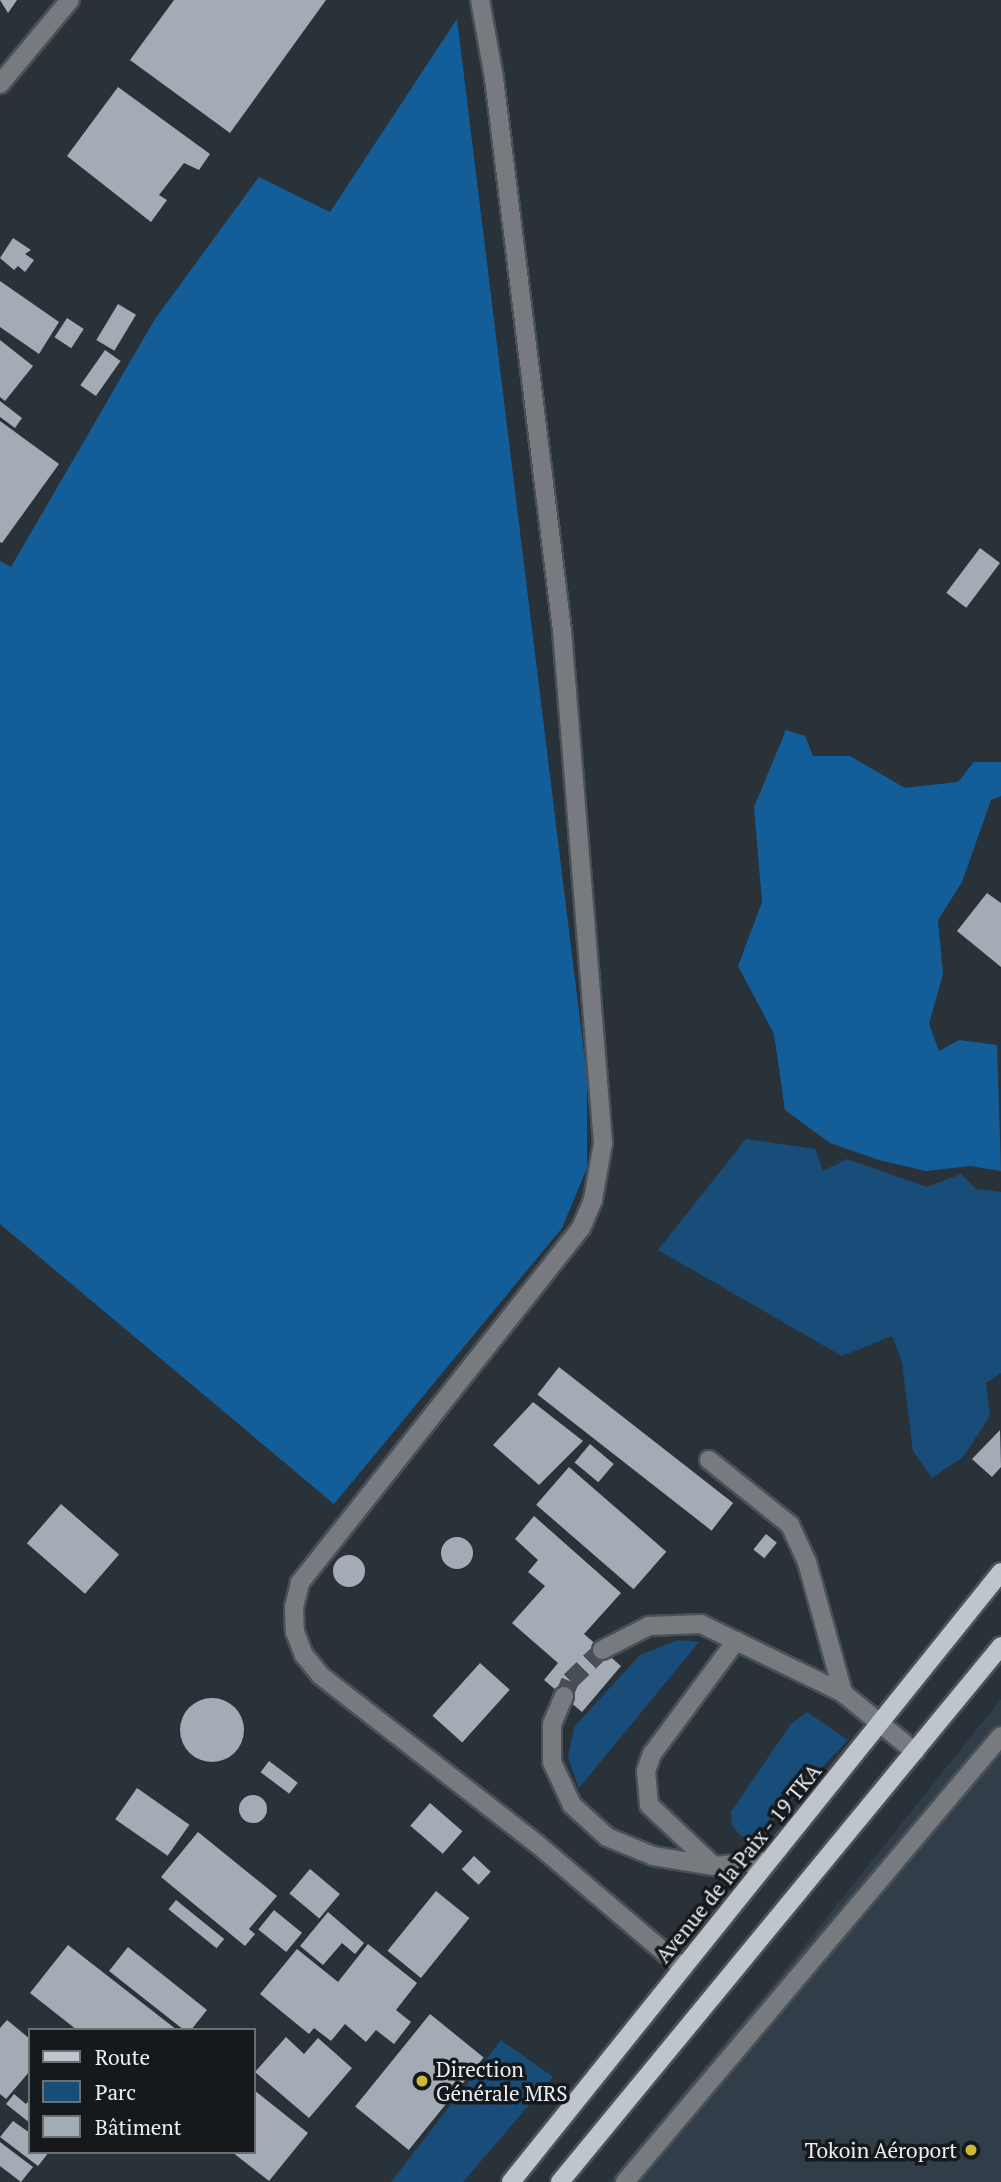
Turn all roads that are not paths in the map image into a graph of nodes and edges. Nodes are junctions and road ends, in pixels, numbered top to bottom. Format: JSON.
{"nodes":[{"id":1,"x":70,"y":0,"type":"edge"},
{"id":2,"x":480,"y":0,"type":"edge"},
{"id":3,"x":0,"y":85,"type":"edge"},
{"id":4,"x":709,"y":1460,"type":"dead end"},
{"id":5,"x":1001,"y":1572,"type":"edge"},
{"id":6,"x":736,"y":1641,"type":"junction"},
{"id":7,"x":1001,"y":1647,"type":"edge"},
{"id":8,"x":602,"y":1650,"type":"tunnel mouth"},
{"id":9,"x":843,"y":1693,"type":"junction"},
{"id":10,"x":564,"y":1696,"type":"tunnel mouth"},
{"id":11,"x":880,"y":1722,"type":"junction"},
{"id":12,"x":1001,"y":1736,"type":"edge"},
{"id":13,"x":915,"y":1752,"type":"junction"},
{"id":14,"x":768,"y":1861,"type":"junction"},
{"id":15,"x":714,"y":1866,"type":"junction"},
{"id":16,"x":683,"y":1968,"type":"junction"},
{"id":17,"x":511,"y":2182,"type":"edge"},
{"id":18,"x":560,"y":2182,"type":"edge"},
{"id":19,"x":625,"y":2182,"type":"edge"}],
"edges":[{"from":1,"to":3,"type":"street"},
{"from":2,"to":16,"type":"street"},
{"from":4,"to":9,"type":"street"},
{"from":5,"to":11,"type":"main road","name":"Avenue de la Paix - 19 TKA"},
{"from":6,"to":8,"type":"street"},
{"from":6,"to":9,"type":"street"},
{"from":6,"to":15,"type":"street"},
{"from":7,"to":13,"type":"main road"},
{"from":9,"to":11,"type":"street"},
{"from":10,"to":15,"type":"street"},
{"from":11,"to":13,"type":"street"},
{"from":11,"to":14,"type":"main road","name":"Avenue de la Paix - 19 TKA"},
{"from":12,"to":19,"type":"street"},
{"from":13,"to":18,"type":"main road"},
{"from":14,"to":15,"type":"street"},
{"from":14,"to":16,"type":"main road","name":"Avenue de la Paix - 19 TKA"},
{"from":16,"to":17,"type":"main road","name":"Avenue de la Paix - 19 TKA"}]}
